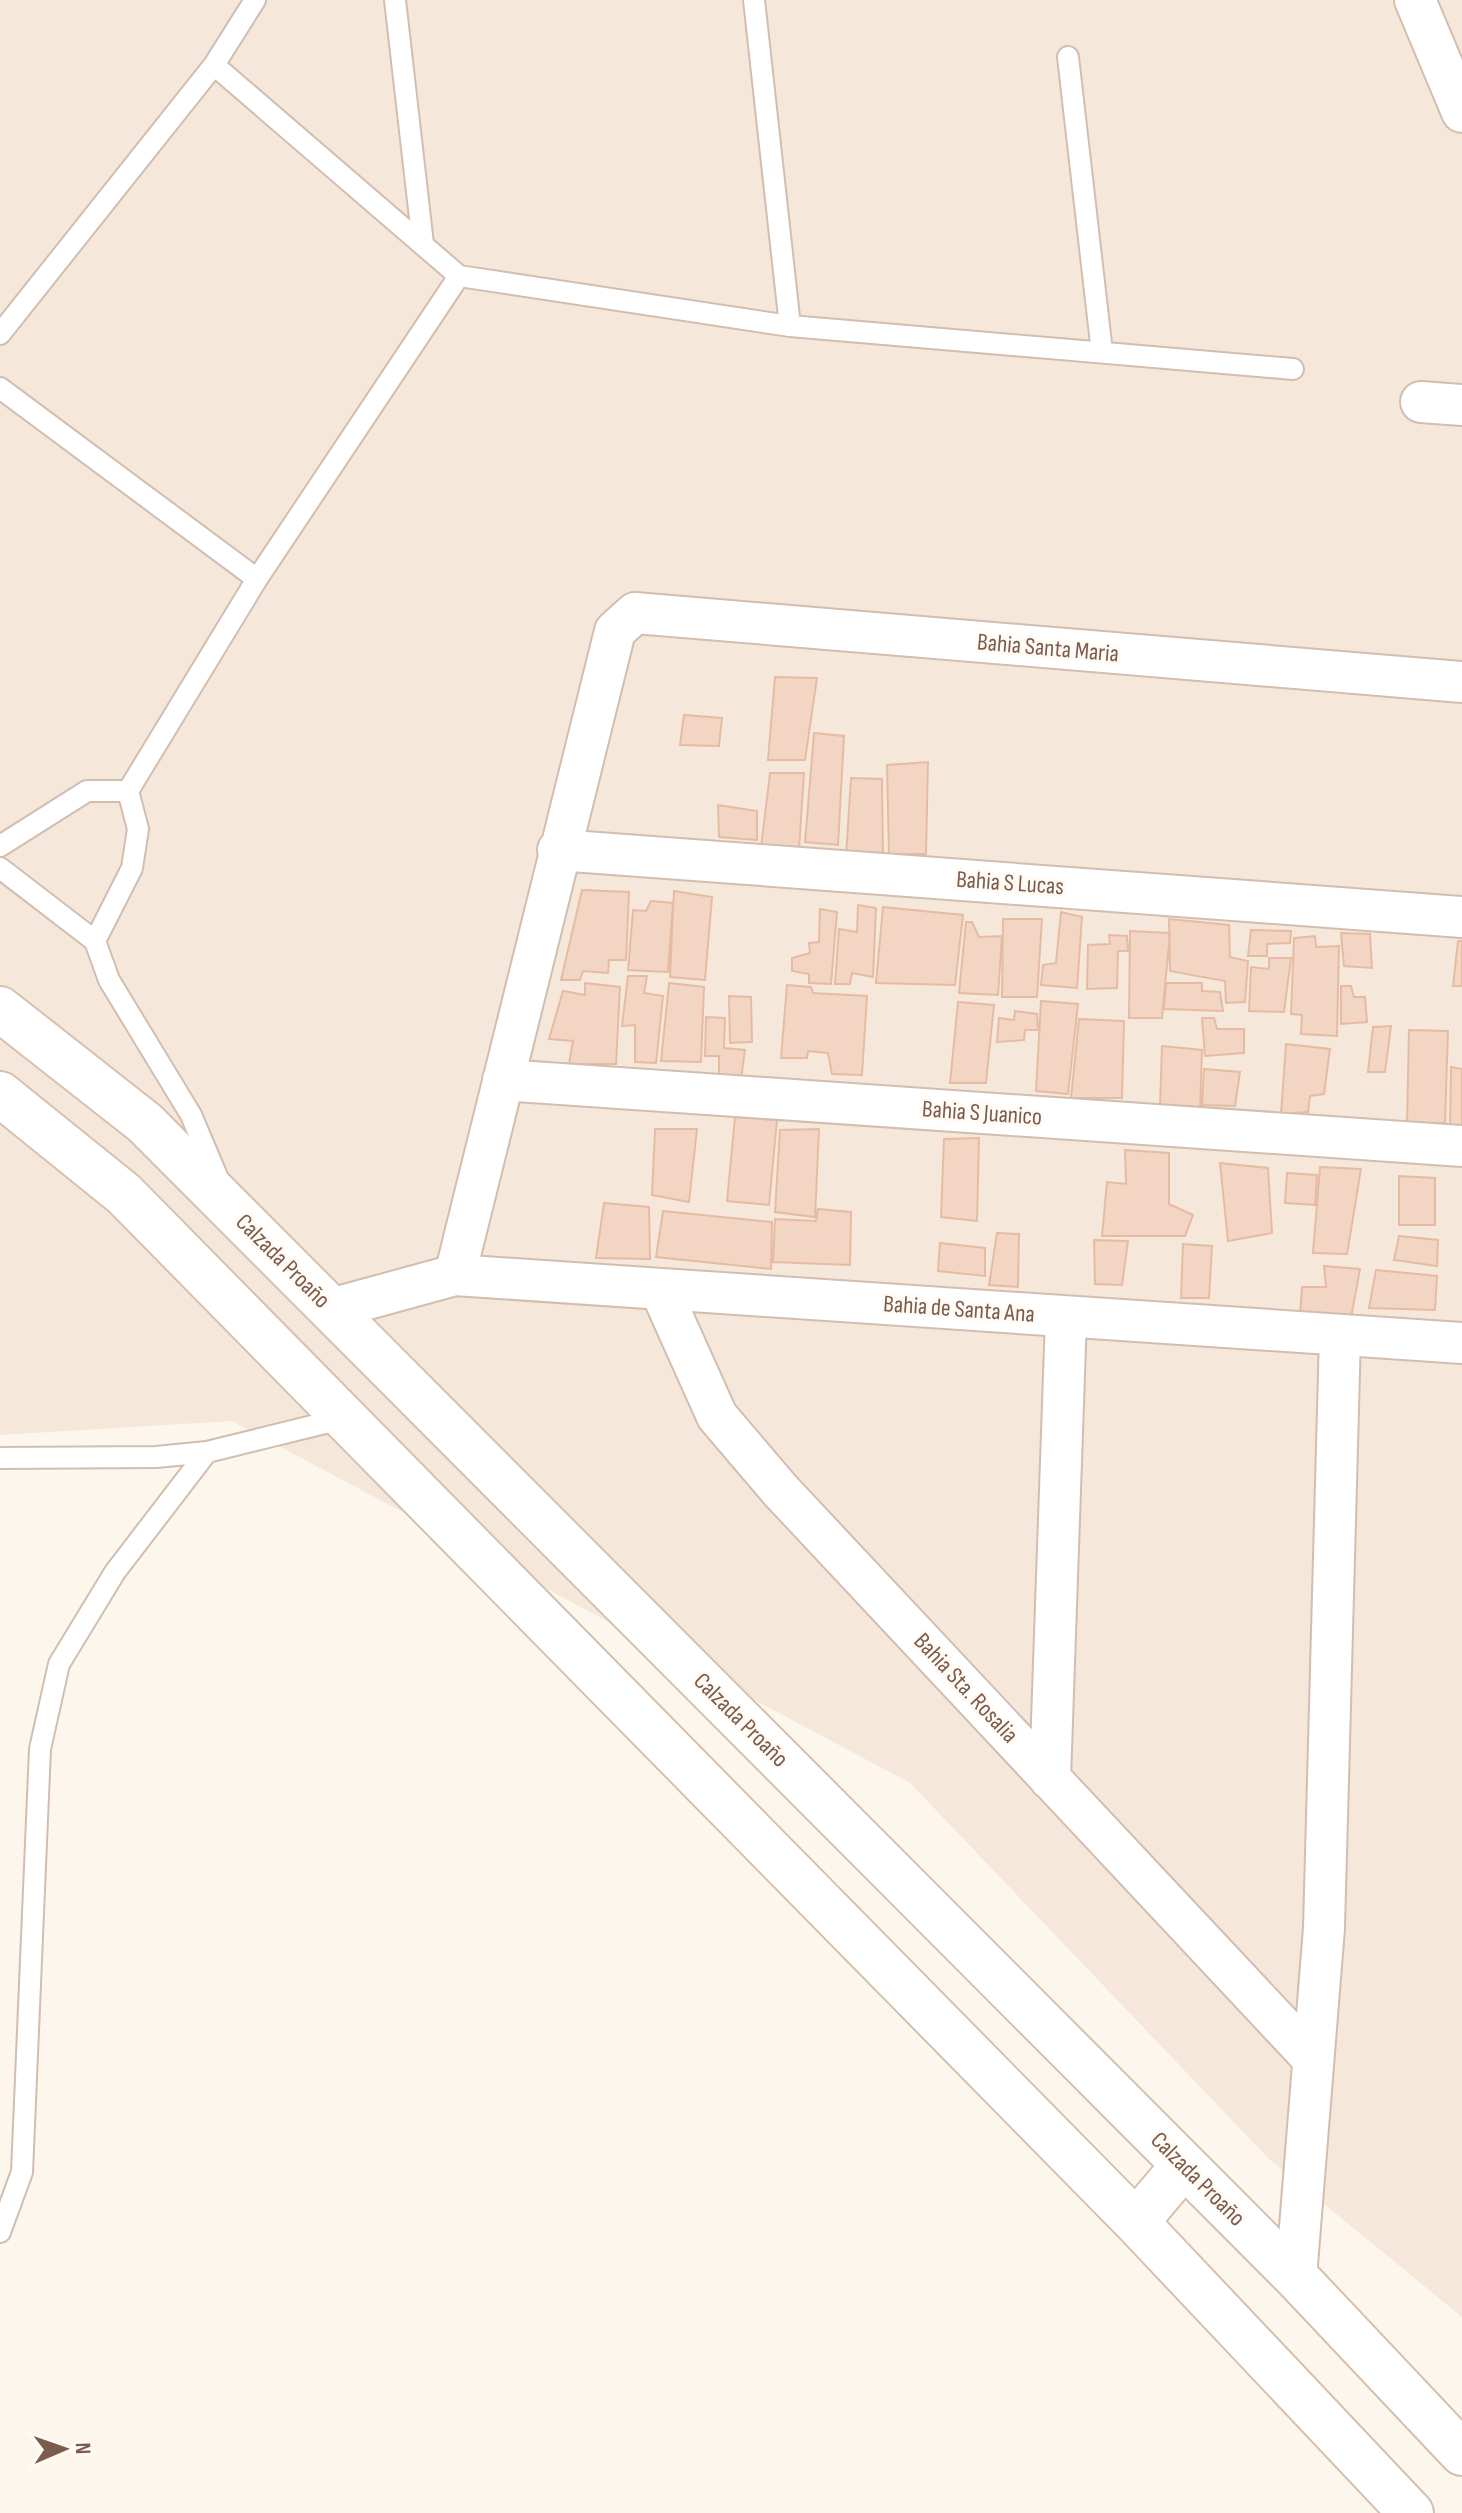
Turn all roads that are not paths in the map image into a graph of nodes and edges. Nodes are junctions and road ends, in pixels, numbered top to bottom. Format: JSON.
{"nodes":[{"id":1,"x":255,"y":0,"type":"edge"},
{"id":2,"x":395,"y":0,"type":"edge"},
{"id":3,"x":754,"y":0,"type":"edge"},
{"id":4,"x":1415,"y":0,"type":"edge"},
{"id":5,"x":1068,"y":57,"type":"dead end"},
{"id":6,"x":214,"y":65,"type":"junction"},
{"id":7,"x":1462,"y":112,"type":"edge"},
{"id":8,"x":423,"y":244,"type":"junction"},
{"id":9,"x":459,"y":276,"type":"junction"},
{"id":10,"x":790,"y":326,"type":"junction"},
{"id":11,"x":0,"y":334,"type":"edge"},
{"id":12,"x":1102,"y":352,"type":"junction"},
{"id":13,"x":1293,"y":369,"type":"dead end"},
{"id":14,"x":0,"y":388,"type":"edge"},
{"id":15,"x":1421,"y":402,"type":"dead end"},
{"id":16,"x":1462,"y":405,"type":"edge"},
{"id":17,"x":257,"y":579,"type":"junction"},
{"id":18,"x":1462,"y":682,"type":"edge"},
{"id":19,"x":128,"y":791,"type":"junction"},
{"id":20,"x":0,"y":846,"type":"edge"},
{"id":21,"x":558,"y":850,"type":"junction"},
{"id":22,"x":0,"y":868,"type":"edge"},
{"id":23,"x":1462,"y":917,"type":"edge"},
{"id":24,"x":95,"y":941,"type":"junction"},
{"id":25,"x":0,"y":1009,"type":"edge"},
{"id":26,"x":503,"y":1080,"type":"junction"},
{"id":27,"x":0,"y":1094,"type":"edge"},
{"id":28,"x":1462,"y":1146,"type":"edge"},
{"id":29,"x":231,"y":1209,"type":"junction"},
{"id":30,"x":455,"y":1275,"type":"junction"},
{"id":31,"x":660,"y":1289,"type":"junction"},
{"id":32,"x":331,"y":1309,"type":"junction"},
{"id":33,"x":1066,"y":1317,"type":"junction"},
{"id":34,"x":1340,"y":1335,"type":"junction"},
{"id":35,"x":1462,"y":1343,"type":"edge"},
{"id":36,"x":345,"y":1418,"type":"junction"},
{"id":37,"x":207,"y":1452,"type":"junction"},
{"id":38,"x":0,"y":1458,"type":"edge"},
{"id":39,"x":1050,"y":1779,"type":"junction"},
{"id":40,"x":1313,"y":2059,"type":"junction"},
{"id":41,"x":1184,"y":2165,"type":"junction"},
{"id":42,"x":1136,"y":2222,"type":"junction"},
{"id":43,"x":0,"y":2232,"type":"edge"},
{"id":44,"x":1296,"y":2277,"type":"junction"},
{"id":45,"x":1462,"y":2453,"type":"edge"},
{"id":46,"x":1411,"y":2513,"type":"edge"}],
"edges":[{"from":1,"to":6,"type":"lane"},
{"from":2,"to":8,"type":"lane"},
{"from":3,"to":10,"type":"lane"},
{"from":4,"to":7,"type":"street"},
{"from":5,"to":12,"type":"lane"},
{"from":6,"to":8,"type":"lane"},
{"from":6,"to":11,"type":"lane"},
{"from":8,"to":9,"type":"lane"},
{"from":9,"to":10,"type":"lane"},
{"from":9,"to":17,"type":"lane"},
{"from":10,"to":12,"type":"lane"},
{"from":12,"to":13,"type":"lane"},
{"from":14,"to":17,"type":"lane"},
{"from":15,"to":16,"type":"street"},
{"from":17,"to":19,"type":"lane"},
{"from":18,"to":21,"type":"street","name":"Bahia Santa Maria"},
{"from":19,"to":20,"type":"lane"},
{"from":19,"to":24,"type":"lane"},
{"from":21,"to":23,"type":"street","name":"Bahia S Lucas"},
{"from":21,"to":26,"type":"street"},
{"from":22,"to":24,"type":"lane"},
{"from":24,"to":29,"type":"lane"},
{"from":25,"to":29,"type":"main road","name":"Calzada Proaño"},
{"from":26,"to":28,"type":"street","name":"Bahia S Juanico"},
{"from":26,"to":30,"type":"street"},
{"from":27,"to":36,"type":"main road"},
{"from":29,"to":32,"type":"main road","name":"Calzada Proaño"},
{"from":30,"to":31,"type":"street","name":"Bahia de Santa Ana"},
{"from":30,"to":32,"type":"street","name":"Bahia de Santa Ana"},
{"from":31,"to":33,"type":"street","name":"Bahia de Santa Ana"},
{"from":31,"to":39,"type":"street","name":"Bahia Sta. Rosalia"},
{"from":32,"to":41,"type":"main road","name":"Calzada Proaño"},
{"from":33,"to":34,"type":"street","name":"Bahia de Santa Ana"},
{"from":33,"to":39,"type":"street"},
{"from":34,"to":35,"type":"street","name":"Bahia de Santa Ana"},
{"from":34,"to":40,"type":"street"},
{"from":36,"to":37,"type":"lane"},
{"from":36,"to":42,"type":"main road"},
{"from":37,"to":38,"type":"lane"},
{"from":37,"to":43,"type":"lane"},
{"from":39,"to":40,"type":"street","name":"Bahia Sta. Rosalia"},
{"from":40,"to":44,"type":"street"},
{"from":41,"to":42,"type":"main road"},
{"from":41,"to":44,"type":"main road","name":"Calzada Proaño"},
{"from":42,"to":46,"type":"main road"},
{"from":44,"to":45,"type":"main road","name":"Calzada Proaño"}]}
